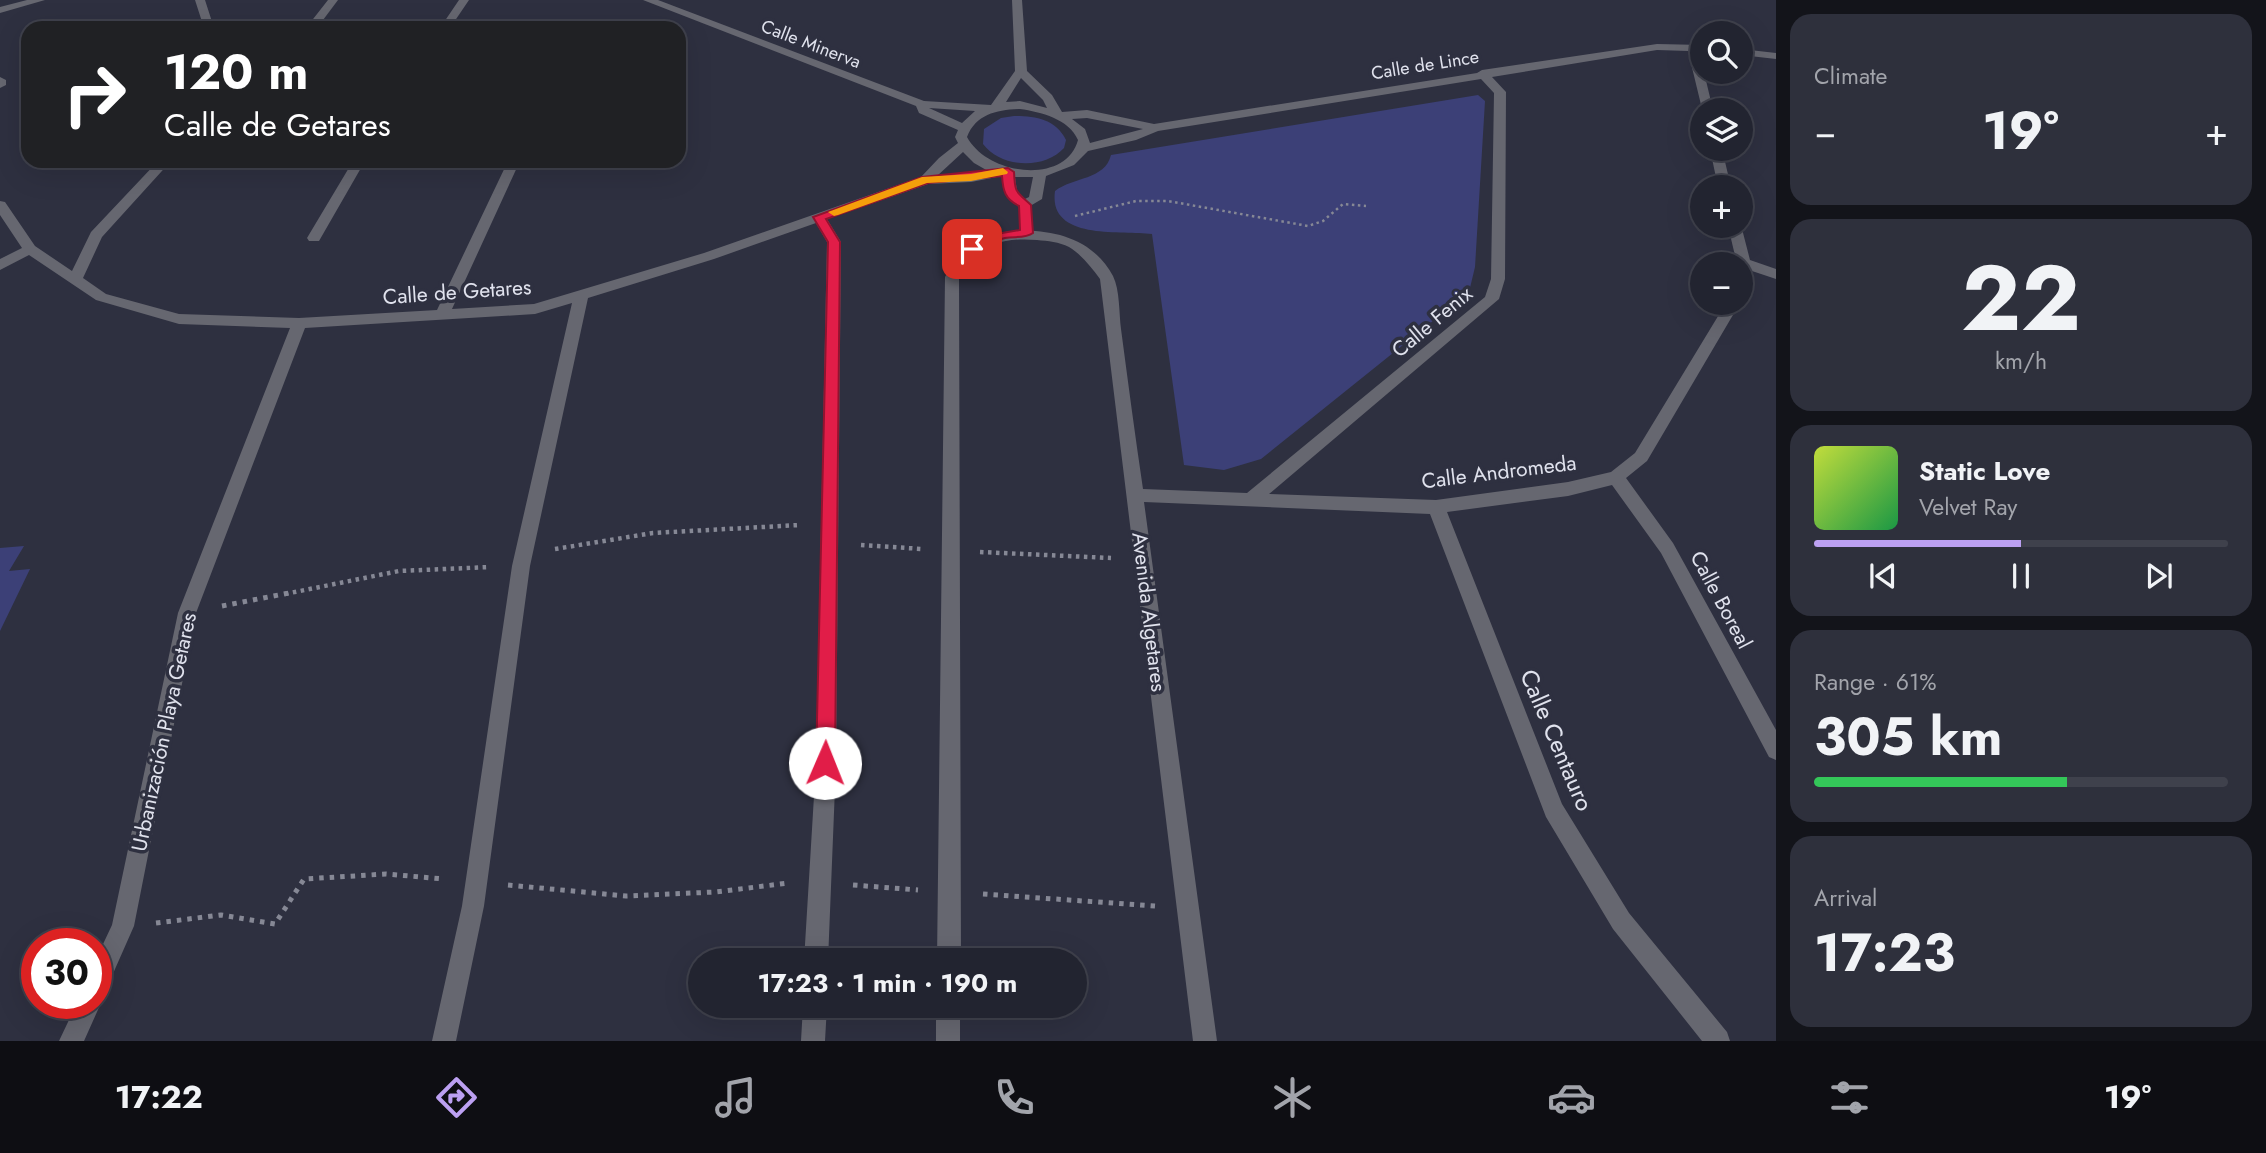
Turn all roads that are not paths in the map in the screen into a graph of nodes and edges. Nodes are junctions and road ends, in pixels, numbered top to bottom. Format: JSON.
{"nodes":[{"id":1,"x":40,"y":0,"type":"edge"},
{"id":2,"x":200,"y":0,"type":"edge"},
{"id":3,"x":333,"y":0,"type":"edge"},
{"id":4,"x":464,"y":0,"type":"edge"},
{"id":5,"x":648,"y":0,"type":"edge"},
{"id":6,"x":1017,"y":0,"type":"edge"},
{"id":7,"x":0,"y":10,"type":"edge"},
{"id":8,"x":207,"y":21,"type":"edge"},
{"id":9,"x":316,"y":21,"type":"edge"},
{"id":10,"x":449,"y":21,"type":"edge"},
{"id":11,"x":1690,"y":47,"type":"edge"},
{"id":12,"x":1753,"y":53,"type":"edge"},
{"id":13,"x":1776,"y":56,"type":"edge"},
{"id":14,"x":1021,"y":72,"type":"junction"},
{"id":15,"x":1482,"y":74,"type":"junction"},
{"id":16,"x":922,"y":104,"type":"junction"},
{"id":17,"x":994,"y":108,"type":"junction"},
{"id":18,"x":1059,"y":114,"type":"junction"},
{"id":19,"x":964,"y":128,"type":"junction"},
{"id":20,"x":1154,"y":128,"type":"junction"},
{"id":21,"x":964,"y":145,"type":"junction"},
{"id":22,"x":1082,"y":149,"type":"junction"},
{"id":23,"x":158,"y":168,"type":"edge"},
{"id":24,"x":355,"y":168,"type":"edge"},
{"id":25,"x":511,"y":168,"type":"edge"},
{"id":26,"x":1007,"y":172,"type":"junction"},
{"id":27,"x":1040,"y":173,"type":"junction"},
{"id":28,"x":926,"y":180,"type":"junction"},
{"id":29,"x":0,"y":205,"type":"edge"},
{"id":30,"x":1025,"y":205,"type":"junction"},
{"id":31,"x":819,"y":217,"type":"junction"},
{"id":32,"x":1027,"y":233,"type":"junction"},
{"id":33,"x":314,"y":238,"type":"dead end"},
{"id":34,"x":30,"y":249,"type":"junction"},
{"id":35,"x":0,"y":265,"type":"edge"},
{"id":36,"x":1753,"y":266,"type":"edge"},
{"id":37,"x":1776,"y":274,"type":"edge"},
{"id":38,"x":75,"y":280,"type":"junction"},
{"id":39,"x":581,"y":295,"type":"junction"},
{"id":40,"x":442,"y":315,"type":"junction"},
{"id":41,"x":1726,"y":315,"type":"edge"},
{"id":42,"x":299,"y":323,"type":"junction"},
{"id":43,"x":1616,"y":477,"type":"junction"},
{"id":44,"x":1135,"y":495,"type":"junction"},
{"id":45,"x":1251,"y":499,"type":"junction"},
{"id":46,"x":1436,"y":507,"type":"junction"},
{"id":47,"x":1776,"y":750,"type":"edge"},
{"id":48,"x":818,"y":948,"type":"edge"},
{"id":49,"x":949,"y":948,"type":"edge"},
{"id":50,"x":112,"y":950,"type":"edge"},
{"id":51,"x":814,"y":1018,"type":"edge"},
{"id":52,"x":948,"y":1018,"type":"edge"},
{"id":53,"x":81,"y":1019,"type":"edge"},
{"id":54,"x":71,"y":1041,"type":"edge"},
{"id":55,"x":444,"y":1041,"type":"edge"},
{"id":56,"x":813,"y":1041,"type":"edge"},
{"id":57,"x":948,"y":1041,"type":"edge"},
{"id":58,"x":1205,"y":1041,"type":"edge"},
{"id":59,"x":1718,"y":1041,"type":"edge"}],
"edges":[{"from":1,"to":7,"type":"street"},
{"from":2,"to":8,"type":"street"},
{"from":3,"to":9,"type":"street"},
{"from":4,"to":10,"type":"street"},
{"from":5,"to":16,"type":"street","name":"Calle Minerva"},
{"from":6,"to":14,"type":"street"},
{"from":11,"to":15,"type":"street","name":"Calle de Lince"},
{"from":12,"to":13,"type":"street"},
{"from":14,"to":17,"type":"street"},
{"from":14,"to":18,"type":"street"},
{"from":15,"to":20,"type":"street","name":"Calle de Lince"},
{"from":15,"to":45,"type":"street","name":"Calle Fenix"},
{"from":16,"to":17,"type":"street","name":"Calle Minerva"},
{"from":16,"to":19,"type":"street","name":"Calle Minerva"},
{"from":17,"to":18,"type":"street"},
{"from":17,"to":19,"type":"street"},
{"from":18,"to":20,"type":"street","name":"Calle de Lince"},
{"from":18,"to":22,"type":"street"},
{"from":19,"to":21,"type":"street"},
{"from":20,"to":22,"type":"street","name":"Calle de Lince"},
{"from":21,"to":26,"type":"street"},
{"from":21,"to":28,"type":"street","name":"Calle de Getares"},
{"from":22,"to":27,"type":"street"},
{"from":23,"to":38,"type":"street"},
{"from":24,"to":33,"type":"street"},
{"from":25,"to":40,"type":"street"},
{"from":26,"to":27,"type":"street"},
{"from":26,"to":28,"type":"street","name":"Calle de Getares"},
{"from":26,"to":30,"type":"street"},
{"from":27,"to":30,"type":"street"},
{"from":28,"to":31,"type":"street","name":"Calle de Getares"},
{"from":29,"to":34,"type":"street"},
{"from":30,"to":32,"type":"street"},
{"from":31,"to":39,"type":"street","name":"Calle de Getares"},
{"from":31,"to":48,"type":"street"},
{"from":32,"to":44,"type":"street","name":"Avenida Algetares"},
{"from":32,"to":49,"type":"street","name":"Avenida Algetares"},
{"from":34,"to":35,"type":"street"},
{"from":34,"to":38,"type":"street","name":"Calle de Getares"},
{"from":36,"to":37,"type":"street"},
{"from":38,"to":42,"type":"street","name":"Calle de Getares"},
{"from":39,"to":40,"type":"street","name":"Calle de Getares"},
{"from":39,"to":55,"type":"street"},
{"from":40,"to":42,"type":"street","name":"Calle de Getares"},
{"from":41,"to":43,"type":"street","name":"Calle Andromeda"},
{"from":42,"to":50,"type":"street","name":"Urbanización Playa Getares"},
{"from":43,"to":46,"type":"street","name":"Calle Andromeda"},
{"from":43,"to":47,"type":"street","name":"Calle Boreal"},
{"from":44,"to":45,"type":"street","name":"Calle Andromeda"},
{"from":44,"to":58,"type":"street","name":"Avenida Algetares"},
{"from":45,"to":46,"type":"street","name":"Calle Andromeda"},
{"from":46,"to":59,"type":"street","name":"Calle Centauro"},
{"from":51,"to":56,"type":"street"},
{"from":52,"to":57,"type":"street"},
{"from":53,"to":54,"type":"street"}]}
